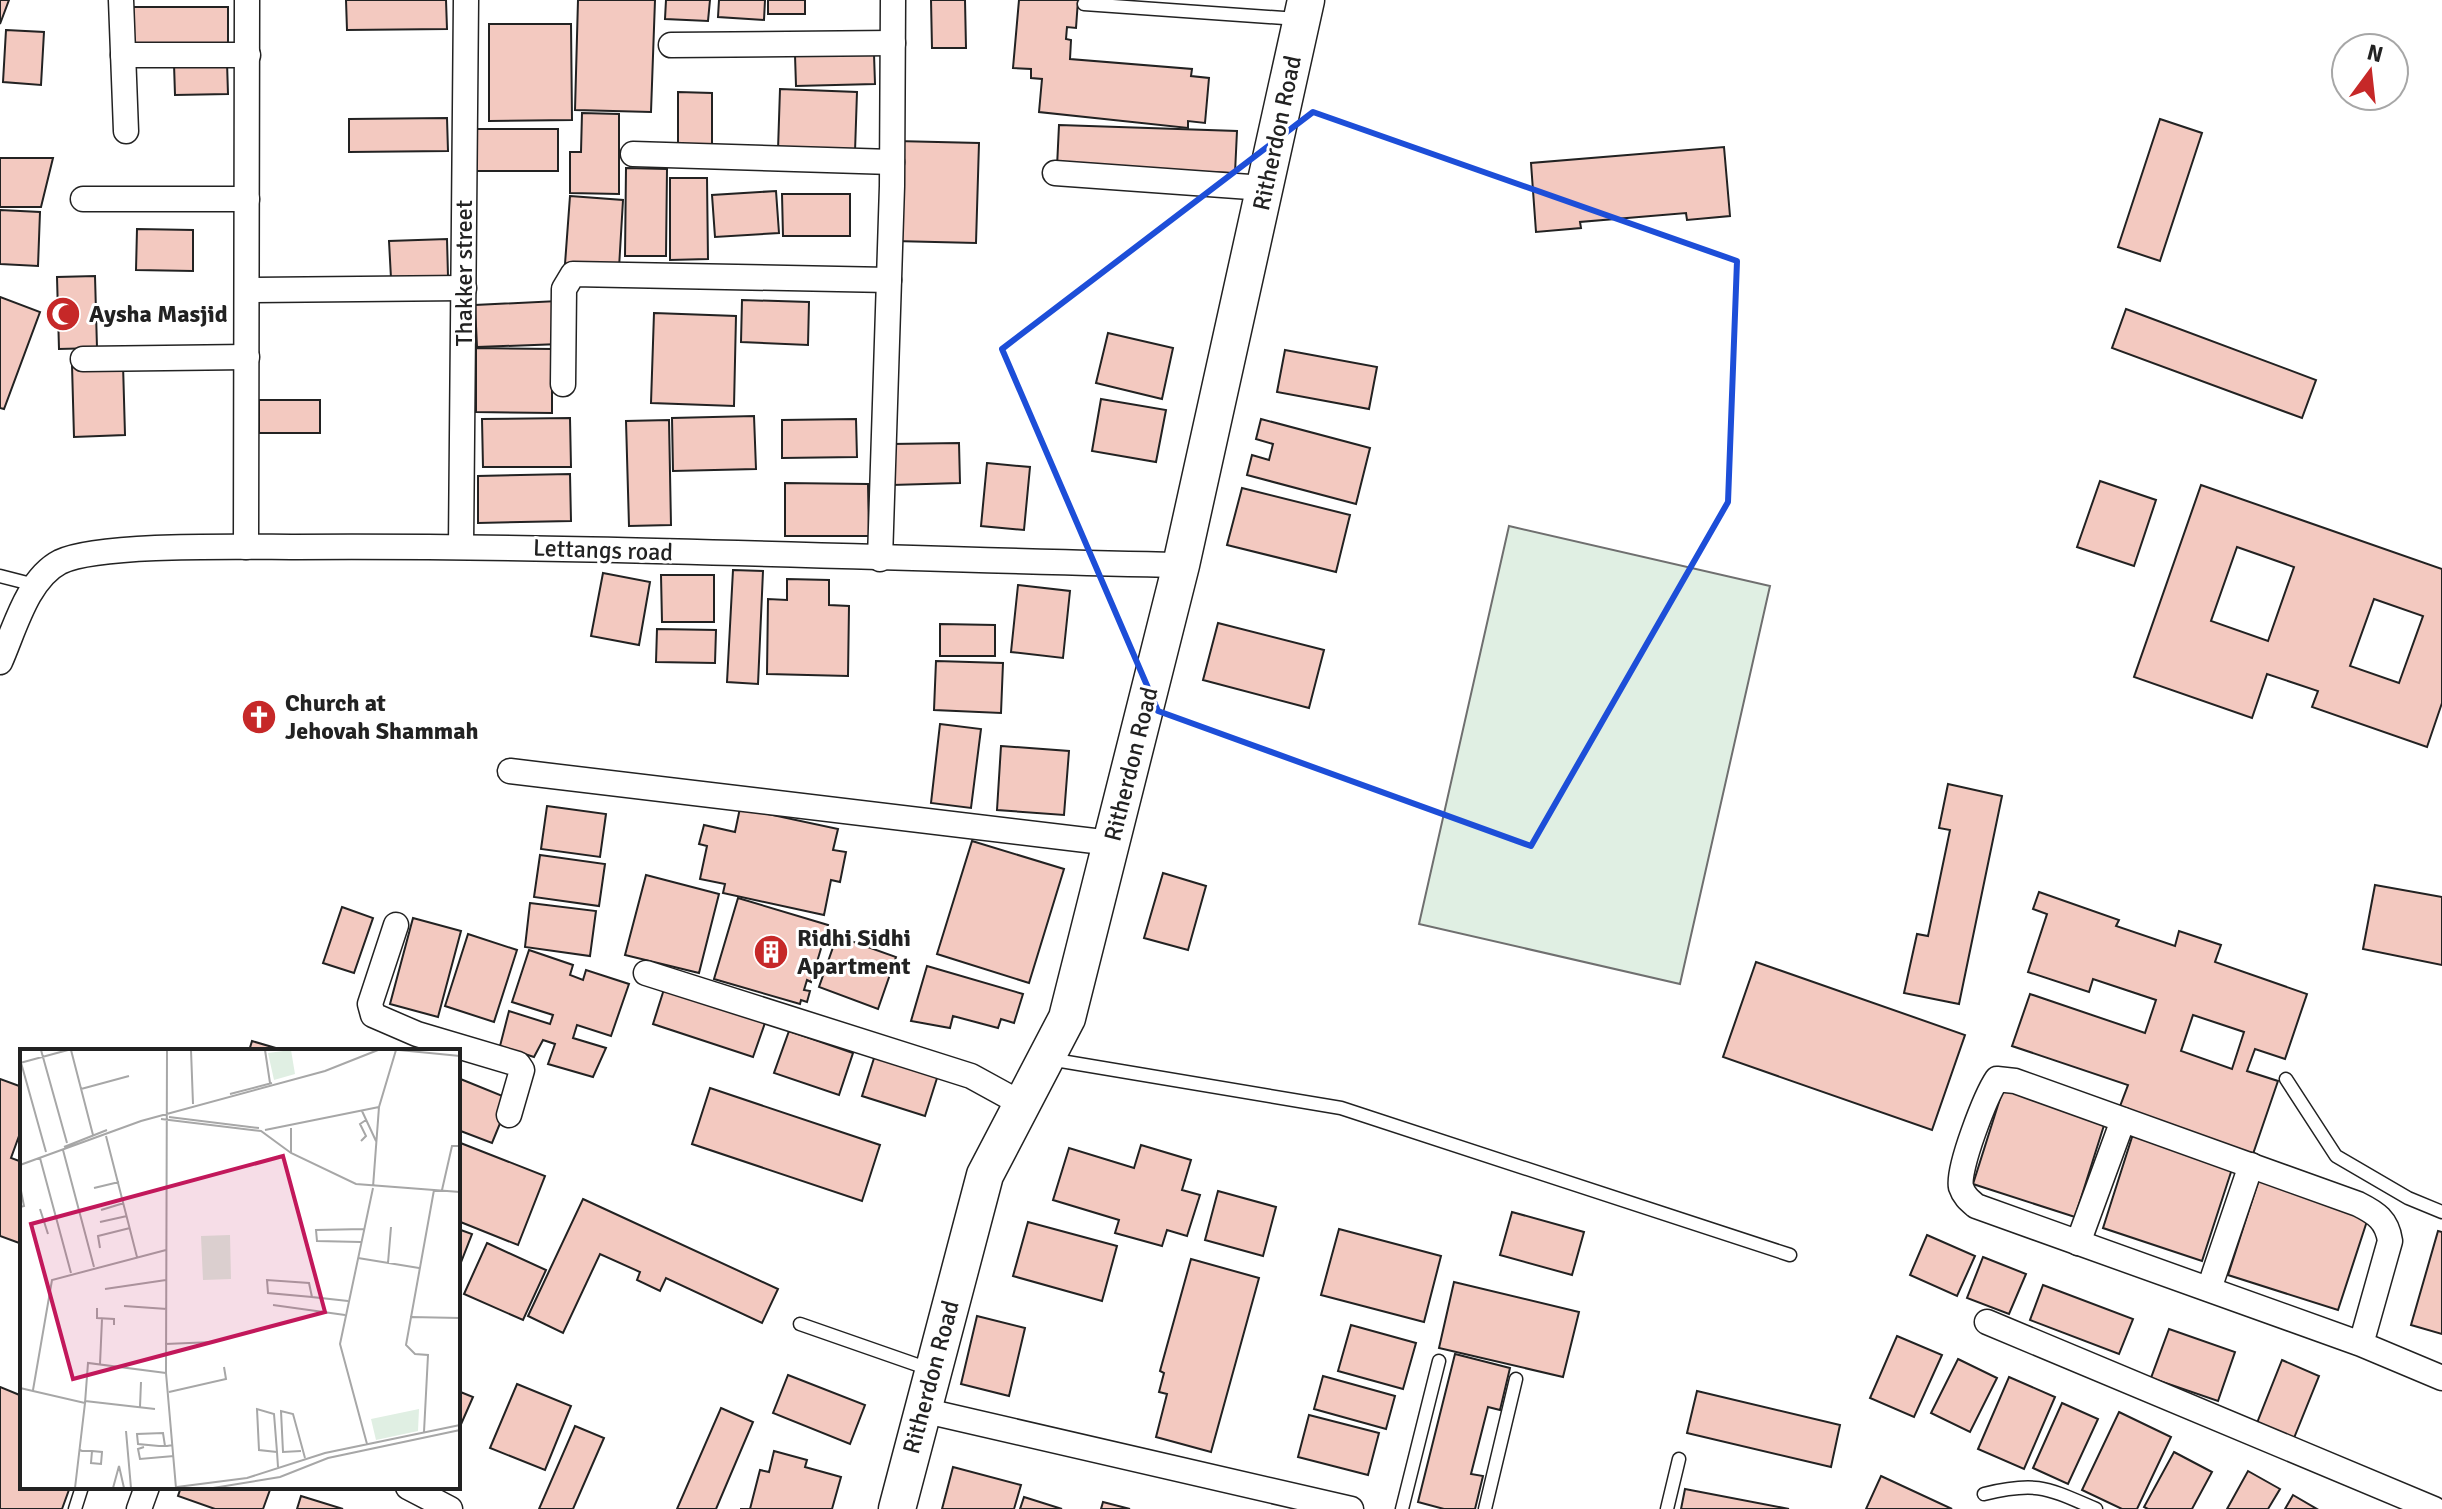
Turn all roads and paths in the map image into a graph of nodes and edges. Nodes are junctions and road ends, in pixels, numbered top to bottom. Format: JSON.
{"nodes":[{"id":1,"x":121,"y":0,"type":"edge"},
{"id":2,"x":247,"y":0,"type":"edge"},
{"id":3,"x":466,"y":0,"type":"edge"},
{"id":4,"x":893,"y":0,"type":"edge"},
{"id":5,"x":1084,"y":4,"type":"dead end"},
{"id":6,"x":1304,"y":10,"type":"edge"},
{"id":7,"x":893,"y":43,"type":"junction"},
{"id":8,"x":671,"y":45,"type":"dead end"},
{"id":9,"x":123,"y":55,"type":"junction"},
{"id":10,"x":248,"y":55,"type":"junction"},
{"id":11,"x":126,"y":131,"type":"dead end"},
{"id":12,"x":633,"y":154,"type":"dead end"},
{"id":13,"x":892,"y":162,"type":"junction"},
{"id":14,"x":1055,"y":173,"type":"dead end"},
{"id":15,"x":1264,"y":188,"type":"junction"},
{"id":16,"x":83,"y":199,"type":"dead end"},
{"id":17,"x":247,"y":199,"type":"junction"},
{"id":18,"x":889,"y":280,"type":"junction"},
{"id":19,"x":464,"y":288,"type":"junction"},
{"id":20,"x":247,"y":290,"type":"junction"},
{"id":21,"x":247,"y":357,"type":"junction"},
{"id":22,"x":83,"y":359,"type":"dead end"},
{"id":23,"x":563,"y":384,"type":"dead end"},
{"id":24,"x":461,"y":546,"type":"junction"},
{"id":25,"x":246,"y":547,"type":"junction"},
{"id":26,"x":880,"y":559,"type":"junction"},
{"id":27,"x":1181,"y":565,"type":"junction"},
{"id":28,"x":0,"y":576,"type":"edge"},
{"id":29,"x":35,"y":585,"type":"junction"},
{"id":30,"x":0,"y":662,"type":"edge"},
{"id":31,"x":510,"y":771,"type":"dead end"},
{"id":32,"x":1111,"y":843,"type":"junction"},
{"id":33,"x":396,"y":925,"type":"dead end"},
{"id":34,"x":646,"y":973,"type":"dead end"},
{"id":35,"x":414,"y":1043,"type":"edge"},
{"id":36,"x":442,"y":1049,"type":"edge"},
{"id":37,"x":460,"y":1053,"type":"edge"},
{"id":38,"x":1045,"y":1059,"type":"junction"},
{"id":39,"x":2286,"y":1079,"type":"dead end"},
{"id":40,"x":1022,"y":1104,"type":"junction"},
{"id":41,"x":509,"y":1115,"type":"dead end"},
{"id":42,"x":2123,"y":1120,"type":"junction"},
{"id":43,"x":2251,"y":1165,"type":"junction"},
{"id":44,"x":2442,"y":1212,"type":"edge"},
{"id":45,"x":2078,"y":1243,"type":"junction"},
{"id":46,"x":1790,"y":1255,"type":"dead end"},
{"id":47,"x":2209,"y":1289,"type":"junction"},
{"id":48,"x":1987,"y":1322,"type":"dead end"},
{"id":49,"x":800,"y":1324,"type":"dead end"},
{"id":50,"x":2361,"y":1344,"type":"junction"},
{"id":51,"x":1439,"y":1361,"type":"dead end"},
{"id":52,"x":933,"y":1369,"type":"junction"},
{"id":53,"x":2442,"y":1378,"type":"edge"},
{"id":54,"x":1516,"y":1379,"type":"dead end"},
{"id":55,"x":922,"y":1410,"type":"junction"},
{"id":56,"x":1679,"y":1459,"type":"dead end"},
{"id":57,"x":81,"y":1489,"type":"edge"},
{"id":58,"x":146,"y":1489,"type":"edge"},
{"id":59,"x":412,"y":1489,"type":"edge"},
{"id":60,"x":1984,"y":1494,"type":"dead end"},
{"id":61,"x":75,"y":1509,"type":"edge"},
{"id":62,"x":139,"y":1509,"type":"edge"},
{"id":63,"x":450,"y":1509,"type":"edge"},
{"id":64,"x":897,"y":1509,"type":"edge"},
{"id":65,"x":1351,"y":1509,"type":"edge"},
{"id":66,"x":1402,"y":1509,"type":"edge"},
{"id":67,"x":1485,"y":1509,"type":"edge"},
{"id":68,"x":1667,"y":1509,"type":"edge"},
{"id":69,"x":2096,"y":1509,"type":"edge"},
{"id":70,"x":2434,"y":1509,"type":"edge"}],
"edges":[{"from":1,"to":9,"type":"street"},
{"from":2,"to":10,"type":"street"},
{"from":3,"to":19,"type":"street","name":"Thakker street"},
{"from":4,"to":7,"type":"street"},
{"from":5,"to":6,"type":"lane"},
{"from":6,"to":15,"type":"main road","name":"Ritherdon Road"},
{"from":7,"to":8,"type":"street"},
{"from":7,"to":13,"type":"street"},
{"from":9,"to":10,"type":"street"},
{"from":9,"to":11,"type":"street"},
{"from":10,"to":17,"type":"street"},
{"from":12,"to":13,"type":"street"},
{"from":13,"to":18,"type":"street"},
{"from":14,"to":15,"type":"street"},
{"from":15,"to":27,"type":"main road","name":"Ritherdon Road"},
{"from":16,"to":17,"type":"street"},
{"from":17,"to":20,"type":"street"},
{"from":18,"to":23,"type":"street"},
{"from":18,"to":26,"type":"street"},
{"from":19,"to":20,"type":"street"},
{"from":19,"to":24,"type":"street","name":"Thakker street"},
{"from":20,"to":21,"type":"street"},
{"from":21,"to":22,"type":"street"},
{"from":21,"to":25,"type":"street"},
{"from":24,"to":25,"type":"street","name":"Lettangs road"},
{"from":24,"to":26,"type":"street","name":"Lettangs road"},
{"from":25,"to":29,"type":"street","name":"Lettangs road"},
{"from":26,"to":27,"type":"street","name":"Lettangs road"},
{"from":27,"to":32,"type":"main road","name":"Ritherdon Road"},
{"from":28,"to":29,"type":"lane"},
{"from":29,"to":30,"type":"street"},
{"from":31,"to":32,"type":"street"},
{"from":32,"to":38,"type":"main road","name":"Ritherdon Road"},
{"from":33,"to":35,"type":"street"},
{"from":34,"to":40,"type":"street"},
{"from":35,"to":36,"type":"street"},
{"from":37,"to":41,"type":"street"},
{"from":38,"to":40,"type":"main road","name":"Ritherdon Road"},
{"from":38,"to":46,"type":"lane"},
{"from":39,"to":44,"type":"lane"},
{"from":40,"to":52,"type":"main road","name":"Ritherdon Road"},
{"from":42,"to":43,"type":"street"},
{"from":42,"to":45,"type":"street"},
{"from":42,"to":45,"type":"street"},
{"from":43,"to":47,"type":"street"},
{"from":43,"to":50,"type":"street"},
{"from":45,"to":47,"type":"street"},
{"from":47,"to":50,"type":"street"},
{"from":48,"to":70,"type":"street"},
{"from":49,"to":52,"type":"lane"},
{"from":50,"to":53,"type":"street"},
{"from":51,"to":66,"type":"lane"},
{"from":52,"to":55,"type":"main road","name":"Ritherdon Road"},
{"from":54,"to":67,"type":"lane"},
{"from":55,"to":64,"type":"main road","name":"Ritherdon Road"},
{"from":55,"to":65,"type":"street"},
{"from":56,"to":68,"type":"lane"},
{"from":57,"to":61,"type":"lane"},
{"from":58,"to":62,"type":"street"},
{"from":59,"to":63,"type":"street"},
{"from":60,"to":69,"type":"lane"}]}
